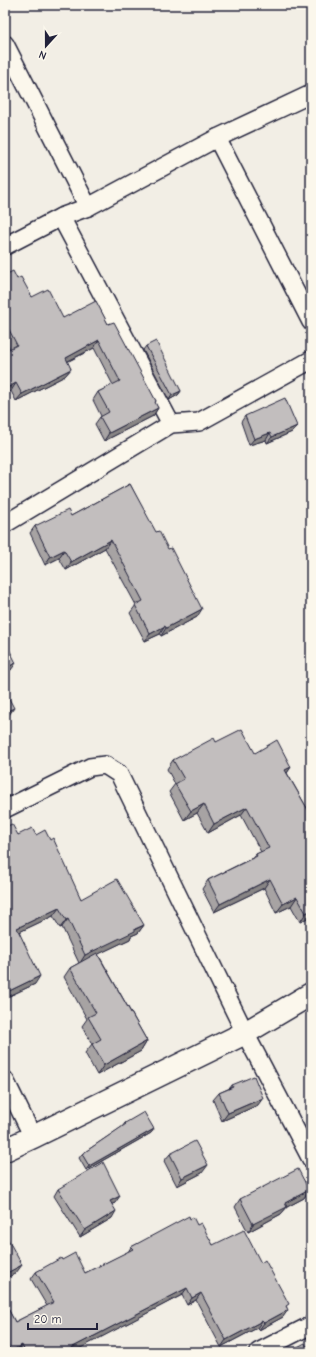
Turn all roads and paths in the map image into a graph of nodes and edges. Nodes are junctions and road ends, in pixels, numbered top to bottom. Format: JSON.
{"nodes":[{"id":1,"x":5,"y":44,"type":"edge"},
{"id":2,"x":311,"y":94,"type":"edge"},
{"id":3,"x":217,"y":138,"type":"junction"},
{"id":4,"x":88,"y":207,"type":"junction"},
{"id":5,"x":61,"y":217,"type":"junction"},
{"id":6,"x":5,"y":246,"type":"edge"},
{"id":7,"x":311,"y":322,"type":"edge"},
{"id":8,"x":311,"y":360,"type":"edge"},
{"id":9,"x":171,"y":424,"type":"junction"},
{"id":10,"x":5,"y":524,"type":"edge"},
{"id":11,"x":5,"y":808,"type":"edge"},
{"id":12,"x":311,"y":994,"type":"edge"},
{"id":13,"x":245,"y":1033,"type":"junction"},
{"id":14,"x":5,"y":1080,"type":"edge"},
{"id":15,"x":33,"y":1137,"type":"junction"},
{"id":16,"x":5,"y":1150,"type":"edge"},
{"id":17,"x":311,"y":1159,"type":"edge"},
{"id":18,"x":311,"y":1325,"type":"edge"},
{"id":19,"x":258,"y":1352,"type":"edge"}],
"edges":[{"from":1,"to":4,"type":"street"},
{"from":2,"to":3,"type":"street"},
{"from":3,"to":4,"type":"street"},
{"from":3,"to":7,"type":"street"},
{"from":4,"to":5,"type":"street"},
{"from":5,"to":6,"type":"street"},
{"from":5,"to":9,"type":"street"},
{"from":8,"to":9,"type":"street"},
{"from":9,"to":10,"type":"street"},
{"from":11,"to":13,"type":"street"},
{"from":12,"to":13,"type":"street"},
{"from":13,"to":15,"type":"street"},
{"from":13,"to":17,"type":"street"},
{"from":14,"to":15,"type":"street"},
{"from":15,"to":16,"type":"street"},
{"from":18,"to":19,"type":"street"}]}
